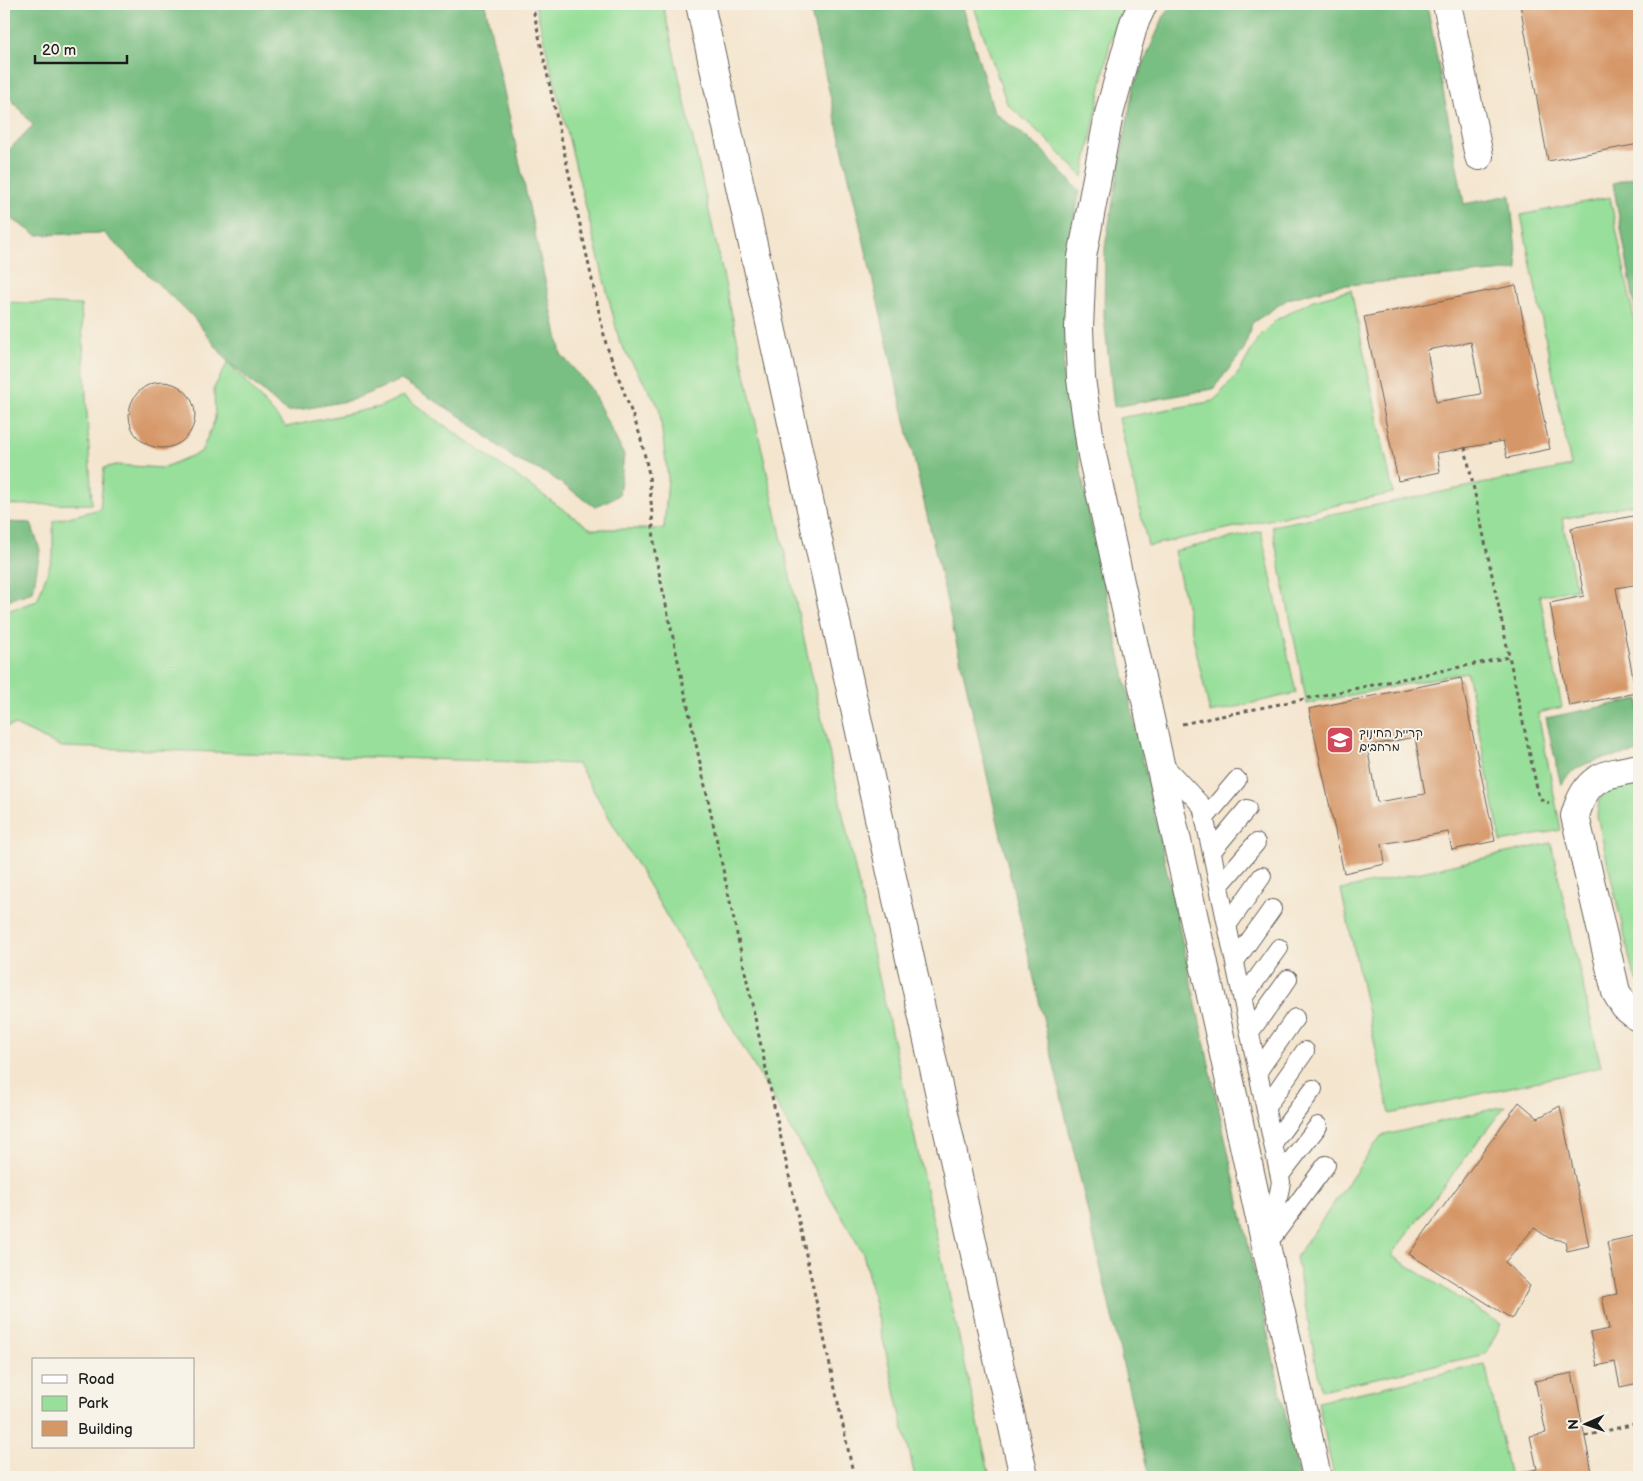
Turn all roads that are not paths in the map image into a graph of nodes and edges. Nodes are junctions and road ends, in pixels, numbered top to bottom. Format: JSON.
{"nodes":[{"id":1,"x":700,"y":4,"type":"edge"},
{"id":2,"x":1143,"y":4,"type":"edge"},
{"id":3,"x":1447,"y":4,"type":"edge"},
{"id":4,"x":1478,"y":156,"type":"dead end"},
{"id":5,"x":1160,"y":761,"type":"junction"},
{"id":6,"x":1639,"y":768,"type":"edge"},
{"id":7,"x":1237,"y":780,"type":"dead end"},
{"id":8,"x":1247,"y":809,"type":"dead end"},
{"id":9,"x":1205,"y":818,"type":"junction"},
{"id":10,"x":1256,"y":843,"type":"dead end"},
{"id":11,"x":1212,"y":851,"type":"junction"},
{"id":12,"x":1262,"y":876,"type":"dead end"},
{"id":13,"x":1219,"y":886,"type":"junction"},
{"id":14,"x":1272,"y":909,"type":"dead end"},
{"id":15,"x":1228,"y":924,"type":"junction"},
{"id":16,"x":1279,"y":948,"type":"dead end"},
{"id":17,"x":1235,"y":961,"type":"junction"},
{"id":18,"x":1288,"y":979,"type":"dead end"},
{"id":19,"x":1243,"y":998,"type":"junction"},
{"id":20,"x":1296,"y":1018,"type":"dead end"},
{"id":21,"x":1639,"y":1018,"type":"edge"},
{"id":22,"x":1250,"y":1032,"type":"junction"},
{"id":23,"x":1305,"y":1051,"type":"dead end"},
{"id":24,"x":1258,"y":1071,"type":"junction"},
{"id":25,"x":1313,"y":1089,"type":"dead end"},
{"id":26,"x":1266,"y":1107,"type":"junction"},
{"id":27,"x":1318,"y":1126,"type":"dead end"},
{"id":28,"x":1273,"y":1143,"type":"junction"},
{"id":29,"x":1326,"y":1165,"type":"dead end"},
{"id":30,"x":1280,"y":1175,"type":"junction"},
{"id":31,"x":1269,"y":1247,"type":"junction"},
{"id":32,"x":1024,"y":1477,"type":"edge"},
{"id":33,"x":1317,"y":1477,"type":"edge"}],
"edges":[{"from":1,"to":32,"type":"street"},
{"from":2,"to":5,"type":"street"},
{"from":3,"to":4,"type":"street"},
{"from":5,"to":9,"type":"lane"},
{"from":5,"to":31,"type":"street"},
{"from":6,"to":21,"type":"street"},
{"from":7,"to":9,"type":"lane"},
{"from":8,"to":11,"type":"lane"},
{"from":9,"to":11,"type":"lane"},
{"from":10,"to":13,"type":"lane"},
{"from":11,"to":13,"type":"lane"},
{"from":12,"to":15,"type":"lane"},
{"from":13,"to":15,"type":"lane"},
{"from":14,"to":17,"type":"lane"},
{"from":15,"to":17,"type":"lane"},
{"from":16,"to":19,"type":"lane"},
{"from":17,"to":19,"type":"lane"},
{"from":18,"to":22,"type":"lane"},
{"from":19,"to":22,"type":"lane"},
{"from":20,"to":24,"type":"lane"},
{"from":22,"to":24,"type":"lane"},
{"from":23,"to":26,"type":"lane"},
{"from":24,"to":26,"type":"lane"},
{"from":25,"to":28,"type":"lane"},
{"from":26,"to":28,"type":"lane"},
{"from":27,"to":30,"type":"lane"},
{"from":28,"to":30,"type":"lane"},
{"from":29,"to":31,"type":"lane"},
{"from":30,"to":31,"type":"lane"},
{"from":31,"to":33,"type":"street"}]}
